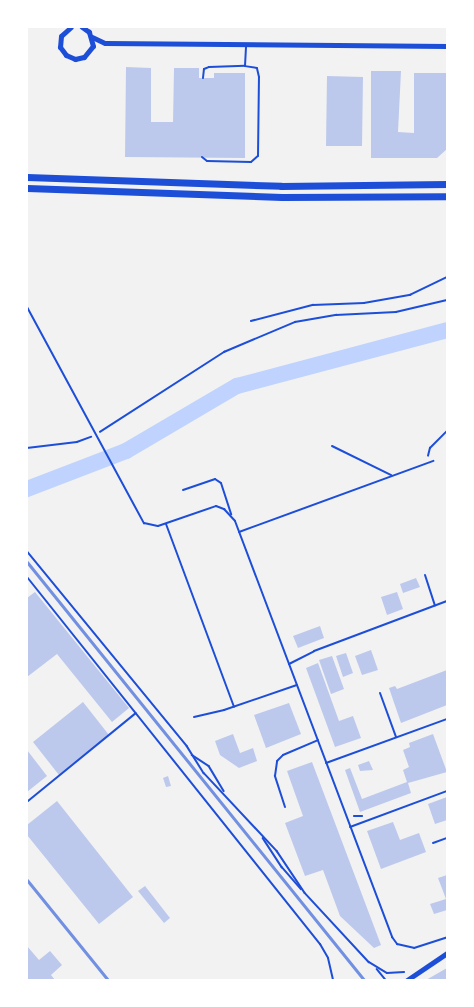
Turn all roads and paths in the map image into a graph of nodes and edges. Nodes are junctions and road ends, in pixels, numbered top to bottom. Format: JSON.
{"nodes":[{"id":1,"x":71,"y":27,"type":"edge"},
{"id":2,"x":82,"y":27,"type":"edge"},
{"id":3,"x":92,"y":37,"type":"junction"},
{"id":4,"x":105,"y":43,"type":"junction"},
{"id":5,"x":246,"y":45,"type":"junction"},
{"id":6,"x":447,"y":46,"type":"edge"},
{"id":7,"x":91,"y":50,"type":"junction"},
{"id":8,"x":245,"y":66,"type":"junction"},
{"id":9,"x":203,"y":78,"type":"dead end"},
{"id":10,"x":202,"y":157,"type":"dead end"},
{"id":11,"x":27,"y":177,"type":"edge"},
{"id":12,"x":447,"y":184,"type":"edge"},
{"id":13,"x":27,"y":188,"type":"edge"},
{"id":14,"x":447,"y":196,"type":"edge"},
{"id":15,"x":447,"y":278,"type":"edge"},
{"id":16,"x":447,"y":300,"type":"edge"},
{"id":17,"x":27,"y":307,"type":"edge"},
{"id":18,"x":251,"y":321,"type":"dead end"},
{"id":19,"x":447,"y":431,"type":"edge"},
{"id":20,"x":332,"y":446,"type":"dead end"},
{"id":21,"x":27,"y":448,"type":"edge"},
{"id":22,"x":433,"y":460,"type":"dead end"},
{"id":23,"x":427,"y":463,"type":"junction"},
{"id":24,"x":392,"y":476,"type":"junction"},
{"id":25,"x":183,"y":490,"type":"dead end"},
{"id":26,"x":231,"y":514,"type":"junction"},
{"id":27,"x":166,"y":523,"type":"junction"},
{"id":28,"x":239,"y":532,"type":"junction"},
{"id":29,"x":27,"y":551,"type":"edge"},
{"id":30,"x":425,"y":575,"type":"dead end"},
{"id":31,"x":27,"y":577,"type":"edge"},
{"id":32,"x":447,"y":601,"type":"edge"},
{"id":33,"x":435,"y":605,"type":"junction"},
{"id":34,"x":289,"y":664,"type":"junction"},
{"id":35,"x":297,"y":684,"type":"junction"},
{"id":36,"x":380,"y":693,"type":"dead end"},
{"id":37,"x":234,"y":707,"type":"junction"},
{"id":38,"x":136,"y":713,"type":"junction"},
{"id":39,"x":194,"y":717,"type":"dead end"},
{"id":40,"x":447,"y":719,"type":"edge"},
{"id":41,"x":396,"y":737,"type":"junction"},
{"id":42,"x":318,"y":740,"type":"junction"},
{"id":43,"x":192,"y":755,"type":"junction"},
{"id":44,"x":326,"y":763,"type":"junction"},
{"id":45,"x":447,"y":791,"type":"edge"},
{"id":46,"x":226,"y":794,"type":"junction"},
{"id":47,"x":28,"y":801,"type":"dead end"},
{"id":48,"x":285,"y":807,"type":"dead end"},
{"id":49,"x":350,"y":827,"type":"junction"},
{"id":50,"x":262,"y":836,"type":"junction"},
{"id":51,"x":447,"y":838,"type":"edge"},
{"id":52,"x":432,"y":843,"type":"dead end"},
{"id":53,"x":305,"y":893,"type":"junction"},
{"id":54,"x":447,"y":937,"type":"edge"},
{"id":55,"x":447,"y":953,"type":"edge"},
{"id":56,"x":374,"y":966,"type":"junction"},
{"id":57,"x":405,"y":972,"type":"dead end"},
{"id":58,"x":333,"y":980,"type":"edge"},
{"id":59,"x":386,"y":980,"type":"edge"},
{"id":60,"x":407,"y":980,"type":"edge"}],
"edges":[{"from":1,"to":7,"type":"street"},
{"from":2,"to":3,"type":"street"},
{"from":3,"to":4,"type":"street"},
{"from":3,"to":7,"type":"street"},
{"from":4,"to":5,"type":"street"},
{"from":4,"to":7,"type":"street"},
{"from":5,"to":6,"type":"street"},
{"from":5,"to":8,"type":"lane"},
{"from":8,"to":9,"type":"lane"},
{"from":8,"to":10,"type":"lane"},
{"from":11,"to":12,"type":"street"},
{"from":13,"to":14,"type":"street"},
{"from":15,"to":18,"type":"path"},
{"from":16,"to":21,"type":"path"},
{"from":17,"to":27,"type":"lane"},
{"from":19,"to":23,"type":"path"},
{"from":20,"to":24,"type":"lane"},
{"from":22,"to":23,"type":"lane"},
{"from":23,"to":24,"type":"lane"},
{"from":24,"to":28,"type":"lane"},
{"from":25,"to":26,"type":"lane"},
{"from":26,"to":27,"type":"lane"},
{"from":26,"to":28,"type":"lane"},
{"from":27,"to":37,"type":"lane"},
{"from":28,"to":34,"type":"lane"},
{"from":29,"to":43,"type":"path"},
{"from":30,"to":33,"type":"lane"},
{"from":31,"to":38,"type":"lane"},
{"from":32,"to":33,"type":"lane"},
{"from":33,"to":34,"type":"lane"},
{"from":34,"to":35,"type":"lane"},
{"from":35,"to":37,"type":"lane"},
{"from":35,"to":42,"type":"lane"},
{"from":36,"to":41,"type":"lane"},
{"from":37,"to":39,"type":"lane"},
{"from":38,"to":47,"type":"lane"},
{"from":38,"to":58,"type":"lane"},
{"from":40,"to":41,"type":"lane"},
{"from":41,"to":44,"type":"lane"},
{"from":42,"to":44,"type":"lane"},
{"from":42,"to":48,"type":"lane"},
{"from":43,"to":46,"type":"path"},
{"from":43,"to":46,"type":"path"},
{"from":44,"to":49,"type":"lane"},
{"from":45,"to":49,"type":"lane"},
{"from":46,"to":50,"type":"path"},
{"from":49,"to":54,"type":"lane"},
{"from":50,"to":53,"type":"path"},
{"from":50,"to":53,"type":"path"},
{"from":51,"to":52,"type":"lane"},
{"from":53,"to":56,"type":"path"},
{"from":55,"to":60,"type":"street"},
{"from":56,"to":57,"type":"path"},
{"from":56,"to":59,"type":"path"}]}
